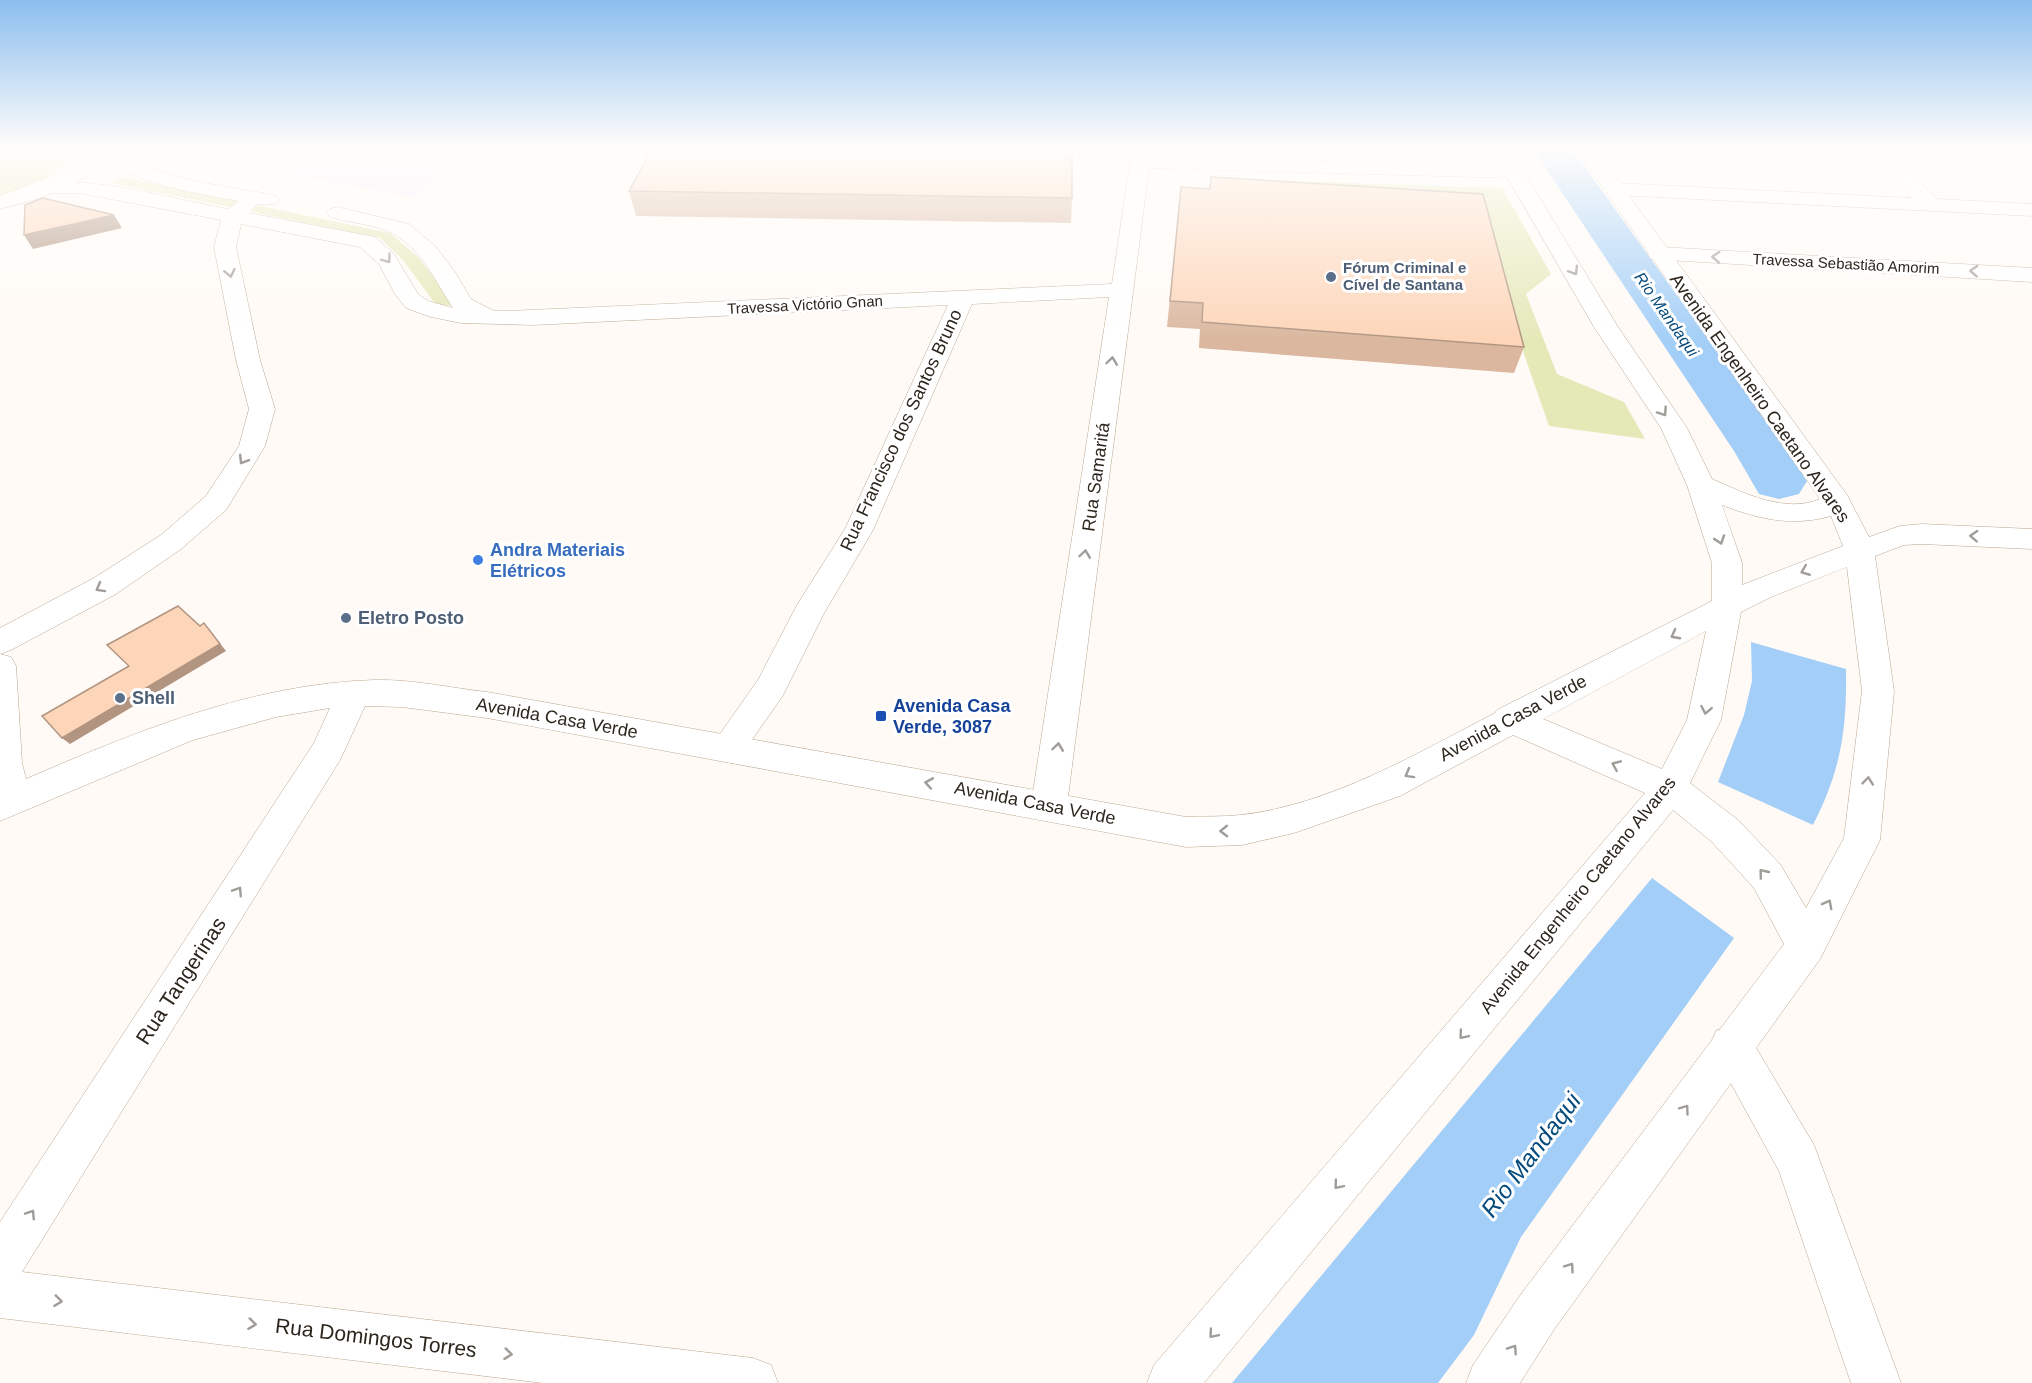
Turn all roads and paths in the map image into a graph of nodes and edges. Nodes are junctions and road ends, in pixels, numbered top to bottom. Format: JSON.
{"nodes":[{"id":1,"x":220,"y":214,"type":"edge"},
{"id":2,"x":236,"y":214,"type":"edge"},
{"id":3,"x":337,"y":214,"type":"edge"},
{"id":4,"x":1133,"y":214,"type":"edge"},
{"id":5,"x":1538,"y":214,"type":"edge"},
{"id":6,"x":1632,"y":214,"type":"edge"},
{"id":7,"x":233,"y":216,"type":"junction"},
{"id":8,"x":1659,"y":254,"type":"junction"},
{"id":9,"x":2032,"y":274,"type":"edge"},
{"id":10,"x":1122,"y":290,"type":"junction"},
{"id":11,"x":964,"y":296,"type":"junction"},
{"id":12,"x":488,"y":317,"type":"junction"},
{"id":13,"x":1701,"y":485,"type":"junction"},
{"id":14,"x":1837,"y":502,"type":"junction"},
{"id":15,"x":2032,"y":539,"type":"edge"},
{"id":16,"x":1860,"y":552,"type":"junction"},
{"id":17,"x":1727,"y":608,"type":"junction"},
{"id":18,"x":0,"y":642,"type":"edge"},
{"id":19,"x":0,"y":666,"type":"edge"},
{"id":20,"x":354,"y":693,"type":"junction"},
{"id":21,"x":1509,"y":719,"type":"junction"},
{"id":22,"x":727,"y":748,"type":"junction"},
{"id":23,"x":1670,"y":788,"type":"junction"},
{"id":24,"x":7,"y":803,"type":"edge"},
{"id":25,"x":1049,"y":805,"type":"junction"},
{"id":26,"x":1806,"y":946,"type":"junction"},
{"id":27,"x":1731,"y":1045,"type":"junction"},
{"id":28,"x":0,"y":1264,"type":"edge"},
{"id":29,"x":0,"y":1294,"type":"edge"},
{"id":30,"x":753,"y":1383,"type":"edge"},
{"id":31,"x":1172,"y":1383,"type":"edge"},
{"id":32,"x":1491,"y":1383,"type":"edge"},
{"id":33,"x":1876,"y":1383,"type":"edge"}],
"edges":[{"from":1,"to":7,"type":"main road","name":"Travessa Victório Gnan"},
{"from":2,"to":7,"type":"main road"},
{"from":3,"to":12,"type":"main road"},
{"from":4,"to":10,"type":"main road","name":"Rua Samaritá"},
{"from":5,"to":13,"type":"main road","name":"Avenida Engenheiro Caetano Alvares","one_way":true},
{"from":6,"to":8,"type":"main road","name":"Avenida Engenheiro Caetano Alvares"},
{"from":7,"to":12,"type":"main road","name":"Travessa Victório Gnan","one_way":true},
{"from":7,"to":18,"type":"main road","one_way":true},
{"from":9,"to":8,"type":"main road","name":"Travessa Sebastião Amorim","one_way":true},
{"from":8,"to":14,"type":"main road","name":"Avenida Engenheiro Caetano Alvares"},
{"from":10,"to":11,"type":"main road","name":"Travessa Victório Gnan"},
{"from":25,"to":10,"type":"main road","name":"Rua Samaritá","one_way":true},
{"from":11,"to":12,"type":"main road","name":"Travessa Victório Gnan"},
{"from":11,"to":22,"type":"main road","name":"Rua Francisco dos Santos Bruno"},
{"from":13,"to":14,"type":"main road"},
{"from":13,"to":17,"type":"main road","name":"Avenida Engenheiro Caetano Alvares","one_way":true},
{"from":14,"to":16,"type":"main road","name":"Avenida Engenheiro Caetano Alvares"},
{"from":15,"to":16,"type":"main road","name":"Avenida Casa Verde","one_way":true},
{"from":16,"to":17,"type":"main road","name":"Avenida Casa Verde","one_way":true},
{"from":26,"to":16,"type":"main road","name":"Avenida Engenheiro Caetano Alvares","one_way":true},
{"from":17,"to":21,"type":"main road","name":"Avenida Casa Verde","one_way":true},
{"from":17,"to":23,"type":"main road","name":"Avenida Engenheiro Caetano Alvares","one_way":true},
{"from":19,"to":24,"type":"main road"},
{"from":20,"to":22,"type":"main road","name":"Avenida Casa Verde"},
{"from":20,"to":24,"type":"main road","name":"Avenida Casa Verde"},
{"from":28,"to":20,"type":"main road","name":"Rua Tangerinas","one_way":true},
{"from":23,"to":21,"type":"main road","one_way":true},
{"from":21,"to":25,"type":"main road","name":"Avenida Casa Verde","one_way":true},
{"from":25,"to":22,"type":"main road","name":"Avenida Casa Verde","one_way":true},
{"from":26,"to":23,"type":"main road","one_way":true},
{"from":23,"to":31,"type":"main road","name":"Avenida Engenheiro Caetano Alvares","one_way":true},
{"from":26,"to":27,"type":"main road","name":"Avenida Engenheiro Caetano Alvares"},
{"from":32,"to":27,"type":"main road","name":"Avenida Engenheiro Caetano Alvares","one_way":true},
{"from":27,"to":33,"type":"main road"},
{"from":29,"to":30,"type":"main road","name":"Rua Domingos Torres","one_way":true}]}
